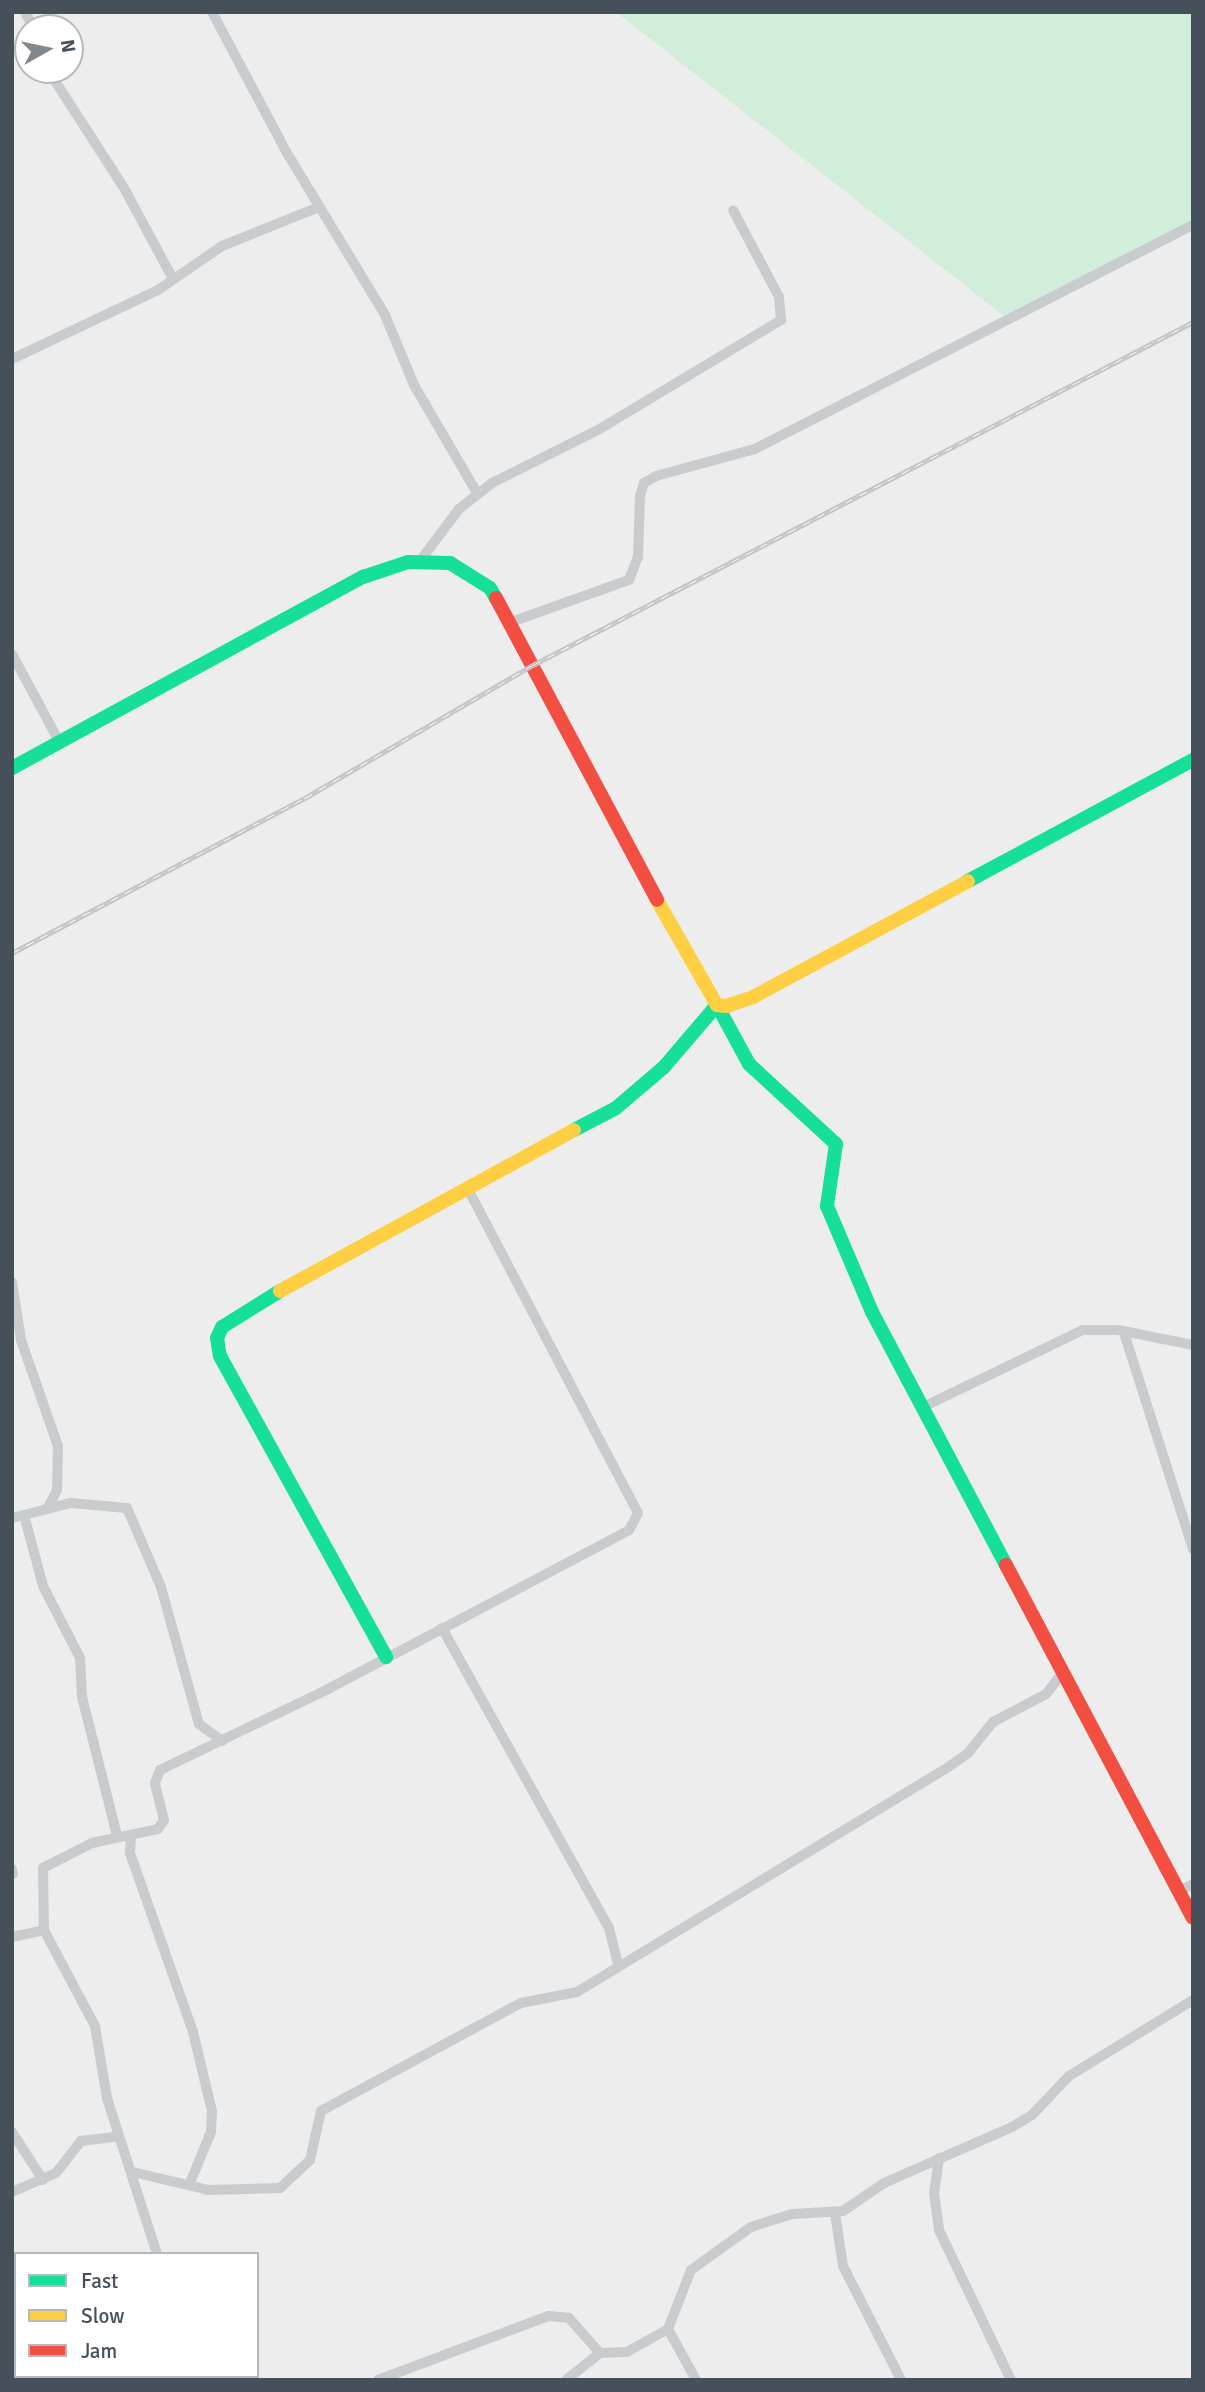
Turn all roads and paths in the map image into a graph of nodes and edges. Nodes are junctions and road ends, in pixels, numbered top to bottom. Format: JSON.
{"nodes":[{"id":1,"x":212,"y":12,"type":"edge"},
{"id":2,"x":57,"y":84,"type":"edge"},
{"id":3,"x":320,"y":207,"type":"junction"},
{"id":4,"x":733,"y":210,"type":"dead end"},
{"id":5,"x":1193,"y":225,"type":"edge"},
{"id":6,"x":173,"y":279,"type":"junction"},
{"id":7,"x":12,"y":359,"type":"edge"},
{"id":8,"x":477,"y":493,"type":"junction"},
{"id":9,"x":421,"y":561,"type":"junction"},
{"id":10,"x":512,"y":622,"type":"junction"},
{"id":11,"x":12,"y":654,"type":"edge"},
{"id":12,"x":60,"y":743,"type":"junction"},
{"id":13,"x":1193,"y":760,"type":"edge"},
{"id":14,"x":12,"y":768,"type":"edge"},
{"id":15,"x":717,"y":1005,"type":"junction"},
{"id":16,"x":467,"y":1186,"type":"junction"},
{"id":17,"x":12,"y":1282,"type":"edge"},
{"id":18,"x":1125,"y":1336,"type":"junction"},
{"id":19,"x":1193,"y":1345,"type":"edge"},
{"id":20,"x":925,"y":1406,"type":"junction"},
{"id":21,"x":48,"y":1508,"type":"junction"},
{"id":22,"x":24,"y":1515,"type":"junction"},
{"id":23,"x":12,"y":1518,"type":"edge"},
{"id":24,"x":1193,"y":1549,"type":"edge"},
{"id":25,"x":442,"y":1628,"type":"junction"},
{"id":26,"x":386,"y":1657,"type":"junction"},
{"id":27,"x":1064,"y":1671,"type":"junction"},
{"id":28,"x":222,"y":1741,"type":"junction"},
{"id":29,"x":117,"y":1835,"type":"junction"},
{"id":30,"x":131,"y":1835,"type":"junction"},
{"id":31,"x":1187,"y":1888,"type":"edge"},
{"id":32,"x":1193,"y":1918,"type":"edge"},
{"id":33,"x":44,"y":1930,"type":"junction"},
{"id":34,"x":12,"y":1937,"type":"edge"},
{"id":35,"x":618,"y":1965,"type":"junction"},
{"id":36,"x":1193,"y":2000,"type":"edge"},
{"id":37,"x":12,"y":2132,"type":"edge"},
{"id":38,"x":118,"y":2136,"type":"junction"},
{"id":39,"x":939,"y":2158,"type":"junction"},
{"id":40,"x":133,"y":2172,"type":"junction"},
{"id":41,"x":43,"y":2180,"type":"junction"},
{"id":42,"x":189,"y":2185,"type":"junction"},
{"id":43,"x":12,"y":2192,"type":"edge"},
{"id":44,"x":835,"y":2213,"type":"junction"},
{"id":45,"x":156,"y":2252,"type":"edge"},
{"id":46,"x":668,"y":2329,"type":"junction"},
{"id":47,"x":600,"y":2353,"type":"junction"},
{"id":48,"x":378,"y":2380,"type":"edge"},
{"id":49,"x":566,"y":2380,"type":"edge"},
{"id":50,"x":696,"y":2380,"type":"edge"},
{"id":51,"x":901,"y":2380,"type":"edge"},
{"id":52,"x":1011,"y":2380,"type":"edge"}],
"edges":[{"from":1,"to":3,"type":"street"},
{"from":2,"to":6,"type":"street"},
{"from":3,"to":6,"type":"street"},
{"from":3,"to":8,"type":"street"},
{"from":4,"to":8,"type":"street"},
{"from":5,"to":10,"type":"street"},
{"from":6,"to":7,"type":"street"},
{"from":8,"to":9,"type":"street"},
{"from":9,"to":10,"type":"street"},
{"from":9,"to":12,"type":"street"},
{"from":10,"to":15,"type":"street"},
{"from":11,"to":12,"type":"street"},
{"from":12,"to":14,"type":"street"},
{"from":13,"to":15,"type":"street"},
{"from":15,"to":16,"type":"street"},
{"from":15,"to":20,"type":"street"},
{"from":16,"to":25,"type":"street"},
{"from":16,"to":26,"type":"street"},
{"from":17,"to":21,"type":"street"},
{"from":18,"to":19,"type":"street"},
{"from":18,"to":20,"type":"street"},
{"from":18,"to":24,"type":"street"},
{"from":20,"to":27,"type":"street"},
{"from":21,"to":22,"type":"street"},
{"from":21,"to":28,"type":"street"},
{"from":22,"to":23,"type":"street"},
{"from":22,"to":29,"type":"street"},
{"from":25,"to":26,"type":"street"},
{"from":25,"to":35,"type":"street"},
{"from":26,"to":28,"type":"street"},
{"from":27,"to":31,"type":"street"},
{"from":27,"to":35,"type":"street"},
{"from":28,"to":30,"type":"street"},
{"from":29,"to":30,"type":"street"},
{"from":29,"to":33,"type":"street"},
{"from":30,"to":42,"type":"street"},
{"from":31,"to":32,"type":"street"},
{"from":33,"to":34,"type":"street"},
{"from":33,"to":38,"type":"street"},
{"from":35,"to":42,"type":"street"},
{"from":36,"to":39,"type":"street"},
{"from":37,"to":41,"type":"street"},
{"from":38,"to":40,"type":"street"},
{"from":38,"to":41,"type":"street"},
{"from":39,"to":44,"type":"street"},
{"from":39,"to":52,"type":"street"},
{"from":40,"to":42,"type":"street"},
{"from":40,"to":45,"type":"street"},
{"from":41,"to":43,"type":"street"},
{"from":44,"to":46,"type":"street"},
{"from":44,"to":51,"type":"street"},
{"from":46,"to":47,"type":"street"},
{"from":46,"to":50,"type":"street"},
{"from":47,"to":48,"type":"street"},
{"from":47,"to":49,"type":"street"}]}
